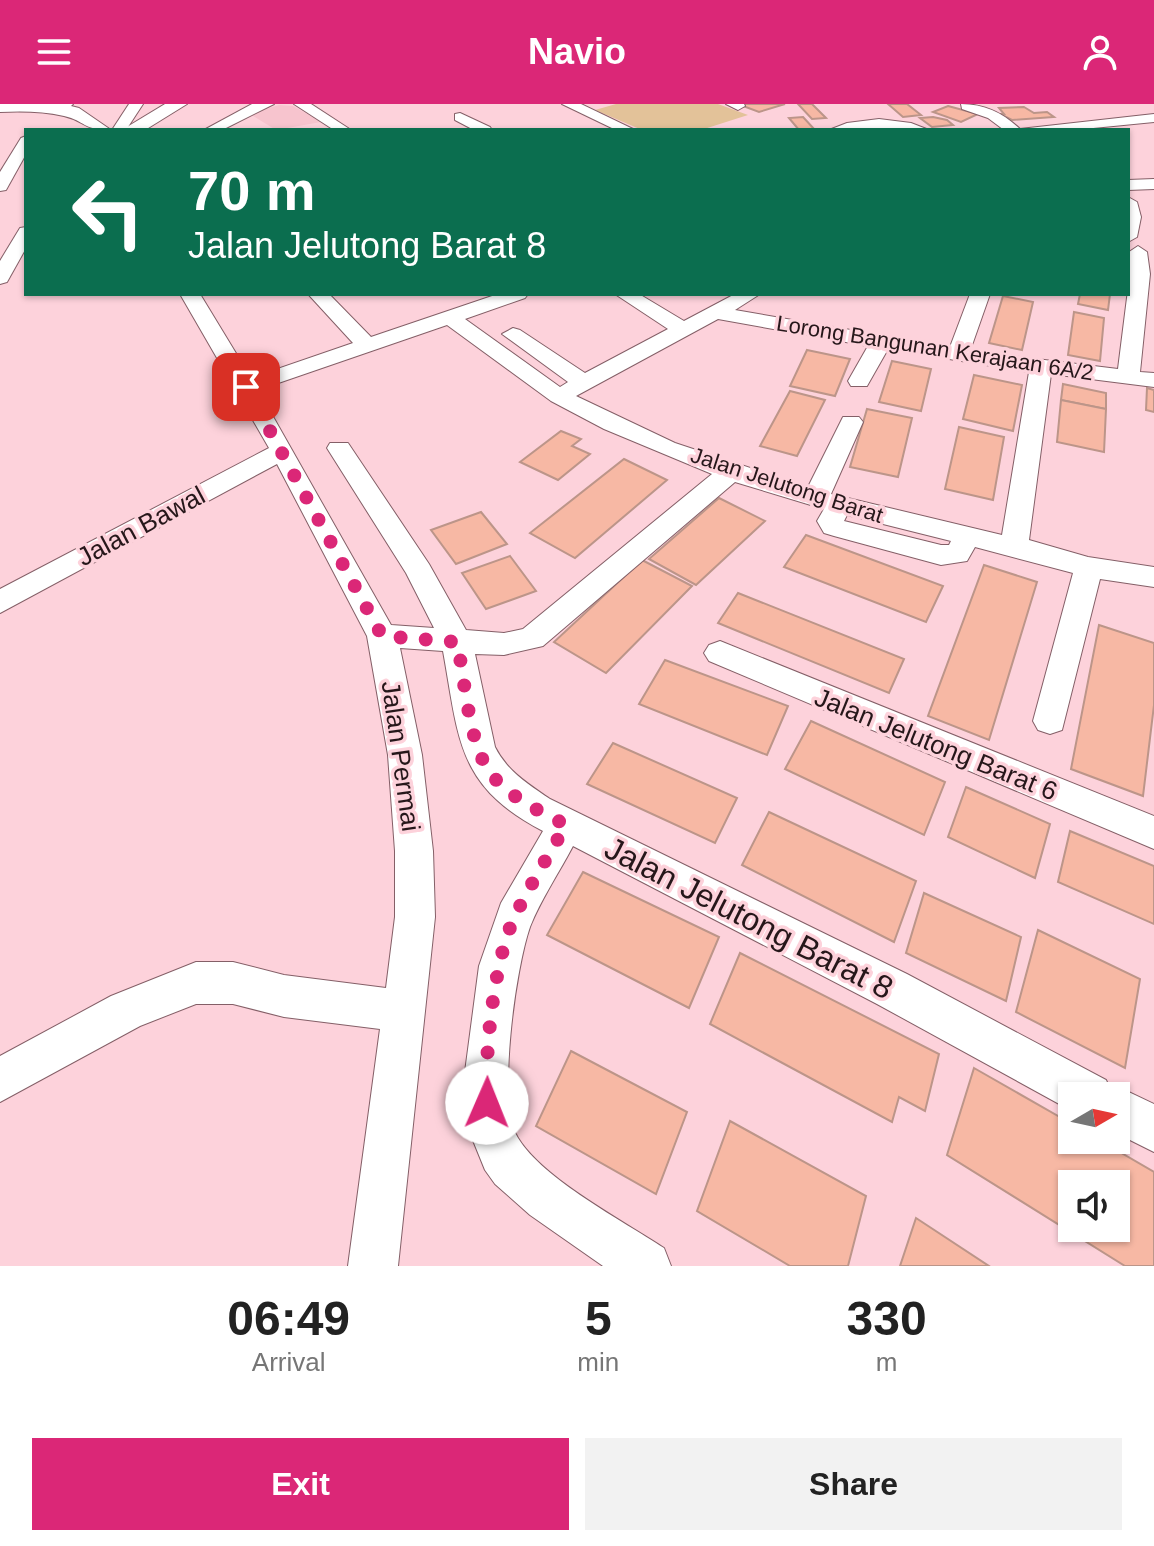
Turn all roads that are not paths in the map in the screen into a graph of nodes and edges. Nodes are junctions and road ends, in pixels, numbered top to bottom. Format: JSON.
{"nodes":[{"id":1,"x":68,"y":104,"type":"edge"},
{"id":2,"x":136,"y":104,"type":"edge"},
{"id":3,"x":178,"y":104,"type":"edge"},
{"id":4,"x":267,"y":104,"type":"edge"},
{"id":5,"x":301,"y":104,"type":"edge"},
{"id":6,"x":569,"y":104,"type":"edge"},
{"id":7,"x":606,"y":104,"type":"edge"},
{"id":8,"x":37,"y":106,"type":"edge"},
{"id":9,"x":967,"y":106,"type":"edge"},
{"id":10,"x":0,"y":107,"type":"edge"},
{"id":11,"x":585,"y":111,"type":"junction"},
{"id":12,"x":460,"y":117,"type":"dead end"},
{"id":13,"x":1146,"y":119,"type":"edge"},
{"id":14,"x":851,"y":125,"type":"edge"},
{"id":15,"x":99,"y":128,"type":"edge"},
{"id":16,"x":120,"y":128,"type":"edge"},
{"id":17,"x":135,"y":128,"type":"edge"},
{"id":18,"x":215,"y":128,"type":"edge"},
{"id":19,"x":341,"y":128,"type":"edge"},
{"id":20,"x":481,"y":128,"type":"edge"},
{"id":21,"x":623,"y":128,"type":"edge"},
{"id":22,"x":914,"y":128,"type":"edge"},
{"id":23,"x":1010,"y":128,"type":"edge"},
{"id":24,"x":1054,"y":128,"type":"edge"},
{"id":25,"x":1154,"y":131,"type":"edge"},
{"id":26,"x":24,"y":146,"type":"edge"},
{"id":27,"x":1153,"y":176,"type":"edge"},
{"id":28,"x":1130,"y":184,"type":"edge"},
{"id":29,"x":4,"y":191,"type":"edge"},
{"id":30,"x":1130,"y":216,"type":"edge"},
{"id":31,"x":24,"y":236,"type":"edge"},
{"id":32,"x":1137,"y":248,"type":"edge"},
{"id":33,"x":0,"y":278,"type":"edge"},
{"id":34,"x":191,"y":296,"type":"edge"},
{"id":35,"x":320,"y":296,"type":"edge"},
{"id":36,"x":512,"y":296,"type":"edge"},
{"id":37,"x":628,"y":296,"type":"edge"},
{"id":38,"x":747,"y":296,"type":"edge"},
{"id":39,"x":979,"y":296,"type":"edge"},
{"id":40,"x":718,"y":313,"type":"junction"},
{"id":41,"x":451,"y":318,"type":"junction"},
{"id":42,"x":685,"y":331,"type":"junction"},
{"id":43,"x":513,"y":334,"type":"dead end"},
{"id":44,"x":881,"y":342,"type":"junction"},
{"id":45,"x":368,"y":347,"type":"junction"},
{"id":46,"x":958,"y":355,"type":"junction"},
{"id":47,"x":1041,"y":366,"type":"junction"},
{"id":48,"x":1128,"y":377,"type":"junction"},
{"id":49,"x":1154,"y":380,"type":"edge"},
{"id":50,"x":859,"y":381,"type":"dead end"},
{"id":51,"x":585,"y":383,"type":"junction"},
{"id":52,"x":246,"y":387,"type":"junction"},
{"id":53,"x":559,"y":396,"type":"junction"},
{"id":54,"x":851,"y":422,"type":"dead end"},
{"id":55,"x":339,"y":448,"type":"dead end"},
{"id":56,"x":283,"y":451,"type":"junction"},
{"id":57,"x":732,"y":471,"type":"junction"},
{"id":58,"x":828,"y":502,"type":"junction"},
{"id":59,"x":1014,"y":546,"type":"junction"},
{"id":60,"x":1089,"y":567,"type":"junction"},
{"id":61,"x":1154,"y":577,"type":"edge"},
{"id":62,"x":0,"y":602,"type":"edge"},
{"id":63,"x":382,"y":636,"type":"junction"},
{"id":64,"x":457,"y":642,"type":"junction"},
{"id":65,"x":720,"y":653,"type":"dead end"},
{"id":66,"x":1050,"y":721,"type":"dead end"},
{"id":67,"x":566,"y":825,"type":"junction"},
{"id":68,"x":1154,"y":833,"type":"edge"},
{"id":69,"x":403,"y":1011,"type":"junction"},
{"id":70,"x":0,"y":1080,"type":"edge"},
{"id":71,"x":1064,"y":1082,"type":"edge"},
{"id":72,"x":1130,"y":1116,"type":"edge"},
{"id":73,"x":1154,"y":1129,"type":"edge"},
{"id":74,"x":373,"y":1266,"type":"edge"},
{"id":75,"x":646,"y":1266,"type":"edge"}],
"edges":[{"from":1,"to":8,"type":"main road"},
{"from":2,"to":16,"type":"street"},
{"from":3,"to":17,"type":"main road"},
{"from":4,"to":18,"type":"street"},
{"from":5,"to":19,"type":"street"},
{"from":6,"to":11,"type":"street"},
{"from":7,"to":11,"type":"street"},
{"from":8,"to":10,"type":"main road"},
{"from":8,"to":15,"type":"main road"},
{"from":9,"to":23,"type":"street"},
{"from":11,"to":21,"type":"street"},
{"from":12,"to":20,"type":"street"},
{"from":13,"to":24,"type":"street"},
{"from":13,"to":25,"type":"street"},
{"from":14,"to":22,"type":"street"},
{"from":26,"to":29,"type":"street"},
{"from":27,"to":28,"type":"street"},
{"from":30,"to":32,"type":"street"},
{"from":31,"to":33,"type":"street"},
{"from":32,"to":48,"type":"street"},
{"from":34,"to":52,"type":"street","name":"Jalan Permai"},
{"from":35,"to":45,"type":"street"},
{"from":36,"to":41,"type":"street"},
{"from":37,"to":42,"type":"street"},
{"from":38,"to":40,"type":"street"},
{"from":39,"to":46,"type":"street"},
{"from":40,"to":42,"type":"street"},
{"from":40,"to":44,"type":"street","name":"Lorong Bangunan Kerajaan 6A/2"},
{"from":41,"to":45,"type":"street"},
{"from":41,"to":53,"type":"street","name":"Jalan Jelutong Barat"},
{"from":42,"to":51,"type":"street"},
{"from":43,"to":51,"type":"street"},
{"from":44,"to":46,"type":"street","name":"Lorong Bangunan Kerajaan 6A/2"},
{"from":44,"to":50,"type":"street"},
{"from":45,"to":52,"type":"street"},
{"from":46,"to":47,"type":"street","name":"Lorong Bangunan Kerajaan 6A/2"},
{"from":47,"to":48,"type":"street","name":"Lorong Bangunan Kerajaan 6A/2"},
{"from":47,"to":59,"type":"street"},
{"from":48,"to":49,"type":"street","name":"Lorong Bangunan Kerajaan 6A/2"},
{"from":51,"to":53,"type":"street"},
{"from":52,"to":56,"type":"street","name":"Jalan Permai"},
{"from":53,"to":57,"type":"street","name":"Jalan Jelutong Barat"},
{"from":54,"to":58,"type":"street"},
{"from":55,"to":64,"type":"street","name":"Jalan Jelutong Barat 8"},
{"from":56,"to":62,"type":"street","name":"Jalan Bawal"},
{"from":56,"to":63,"type":"street","name":"Jalan Permai"},
{"from":57,"to":58,"type":"street","name":"Jalan Jelutong Barat"},
{"from":57,"to":64,"type":"street"},
{"from":58,"to":59,"type":"street"},
{"from":59,"to":60,"type":"street"},
{"from":60,"to":61,"type":"street"},
{"from":60,"to":66,"type":"street"},
{"from":63,"to":64,"type":"street"},
{"from":63,"to":69,"type":"street","name":"Jalan Permai"},
{"from":64,"to":67,"type":"street","name":"Jalan Jelutong Barat 8"},
{"from":65,"to":68,"type":"street","name":"Jalan Jelutong Barat 6"},
{"from":67,"to":71,"type":"street","name":"Jalan Jelutong Barat 8"},
{"from":67,"to":75,"type":"street"},
{"from":69,"to":70,"type":"street"},
{"from":69,"to":74,"type":"street","name":"Jalan Permai"},
{"from":72,"to":73,"type":"street"}]}
